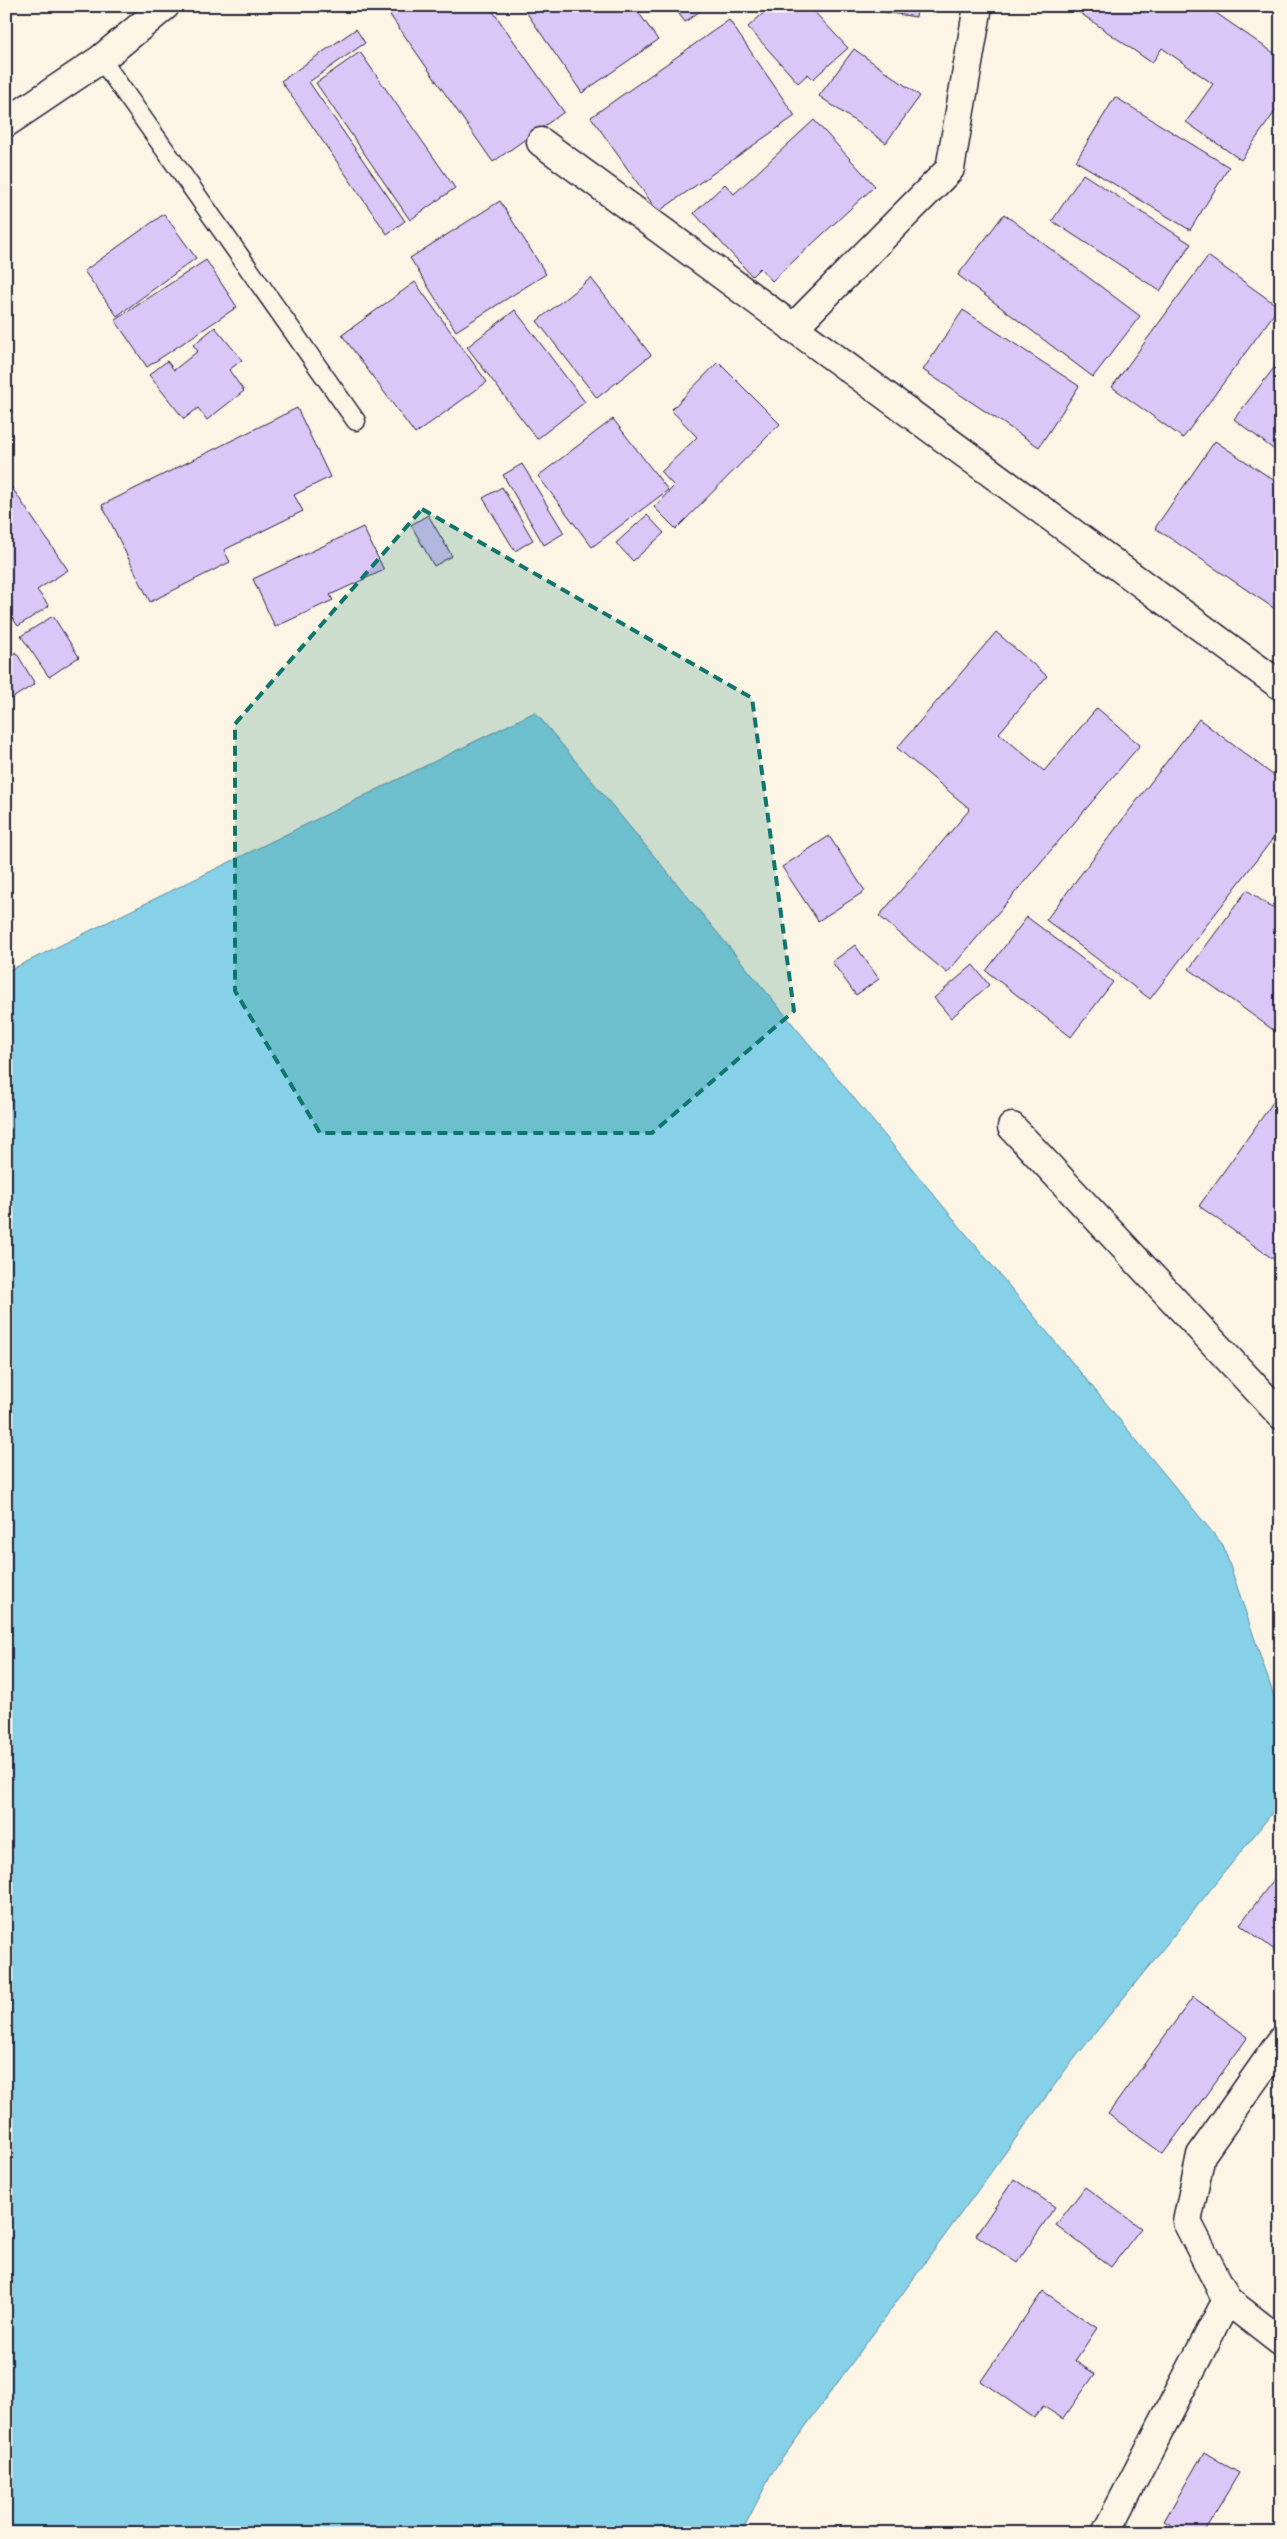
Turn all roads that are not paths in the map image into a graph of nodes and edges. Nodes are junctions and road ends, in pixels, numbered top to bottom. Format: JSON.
{"nodes":[{"id":1,"x":165,"y":6,"type":"edge"},
{"id":2,"x":978,"y":6,"type":"edge"},
{"id":3,"x":101,"y":59,"type":"junction"},
{"id":4,"x":6,"y":123,"type":"edge"},
{"id":5,"x":541,"y":142,"type":"dead end"},
{"id":6,"x":793,"y":328,"type":"junction"},
{"id":7,"x":356,"y":421,"type":"dead end"},
{"id":8,"x":1281,"y":686,"type":"edge"},
{"id":9,"x":1012,"y":1127,"type":"dead end"},
{"id":10,"x":1281,"y":1415,"type":"edge"},
{"id":11,"x":1281,"y":2040,"type":"edge"},
{"id":12,"x":1227,"y":2300,"type":"junction"},
{"id":13,"x":1281,"y":2342,"type":"edge"},
{"id":14,"x":1106,"y":2533,"type":"edge"}],
"edges":[{"from":1,"to":3,"type":"street"},
{"from":2,"to":6,"type":"street"},
{"from":3,"to":4,"type":"street"},
{"from":3,"to":7,"type":"lane"},
{"from":5,"to":6,"type":"street"},
{"from":6,"to":8,"type":"street"},
{"from":9,"to":10,"type":"street"},
{"from":11,"to":12,"type":"street"},
{"from":12,"to":13,"type":"street"},
{"from":12,"to":14,"type":"street"}]}
